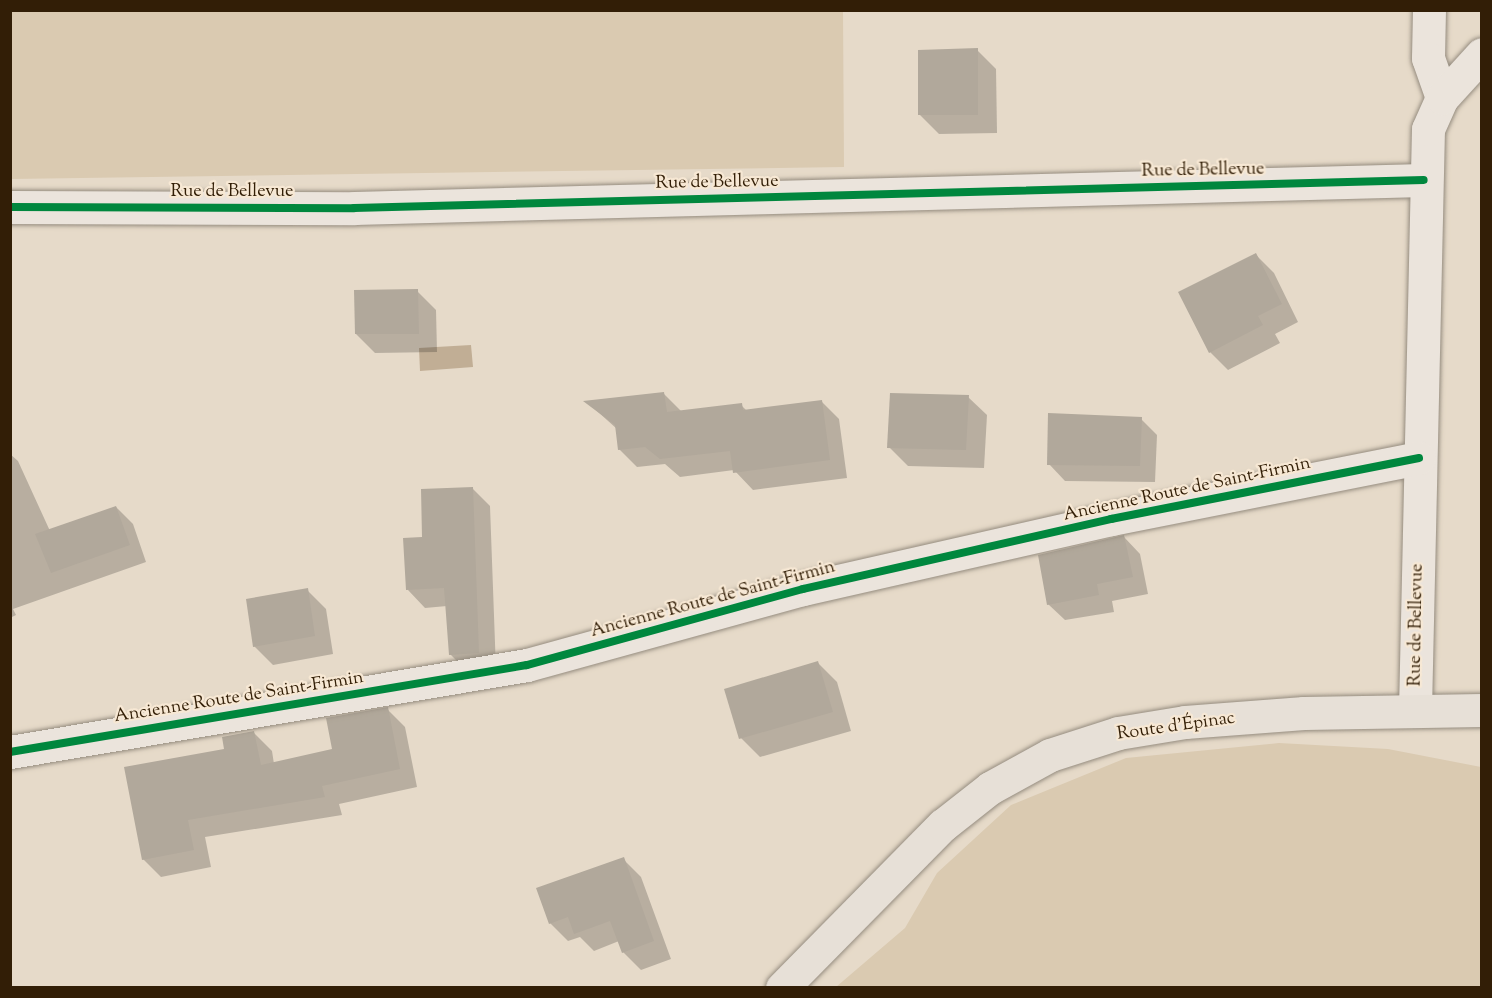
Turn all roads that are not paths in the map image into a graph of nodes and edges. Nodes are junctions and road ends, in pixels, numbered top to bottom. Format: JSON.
{"nodes":[{"id":1,"x":1429,"y":10,"type":"edge"},
{"id":2,"x":1482,"y":54,"type":"edge"},
{"id":3,"x":1442,"y":98,"type":"junction"},
{"id":4,"x":1424,"y":180,"type":"junction"},
{"id":5,"x":10,"y":207,"type":"edge"},
{"id":6,"x":1419,"y":458,"type":"junction"},
{"id":7,"x":1415,"y":710,"type":"junction"},
{"id":8,"x":1482,"y":710,"type":"edge"},
{"id":9,"x":10,"y":752,"type":"edge"},
{"id":10,"x":782,"y":987,"type":"edge"}],
"edges":[{"from":1,"to":3,"type":"street"},
{"from":2,"to":3,"type":"street","name":"Rue de Bellevue"},
{"from":3,"to":4,"type":"street","name":"Rue de Bellevue"},
{"from":4,"to":5,"type":"street","name":"Rue de Bellevue"},
{"from":4,"to":6,"type":"street","name":"Rue de Bellevue"},
{"from":6,"to":7,"type":"street","name":"Rue de Bellevue"},
{"from":6,"to":9,"type":"street","name":"Ancienne Route de Saint-Firmin"},
{"from":7,"to":8,"type":"main road","name":"Route d'Épinac"},
{"from":7,"to":10,"type":"main road","name":"Route d'Épinac"}]}
